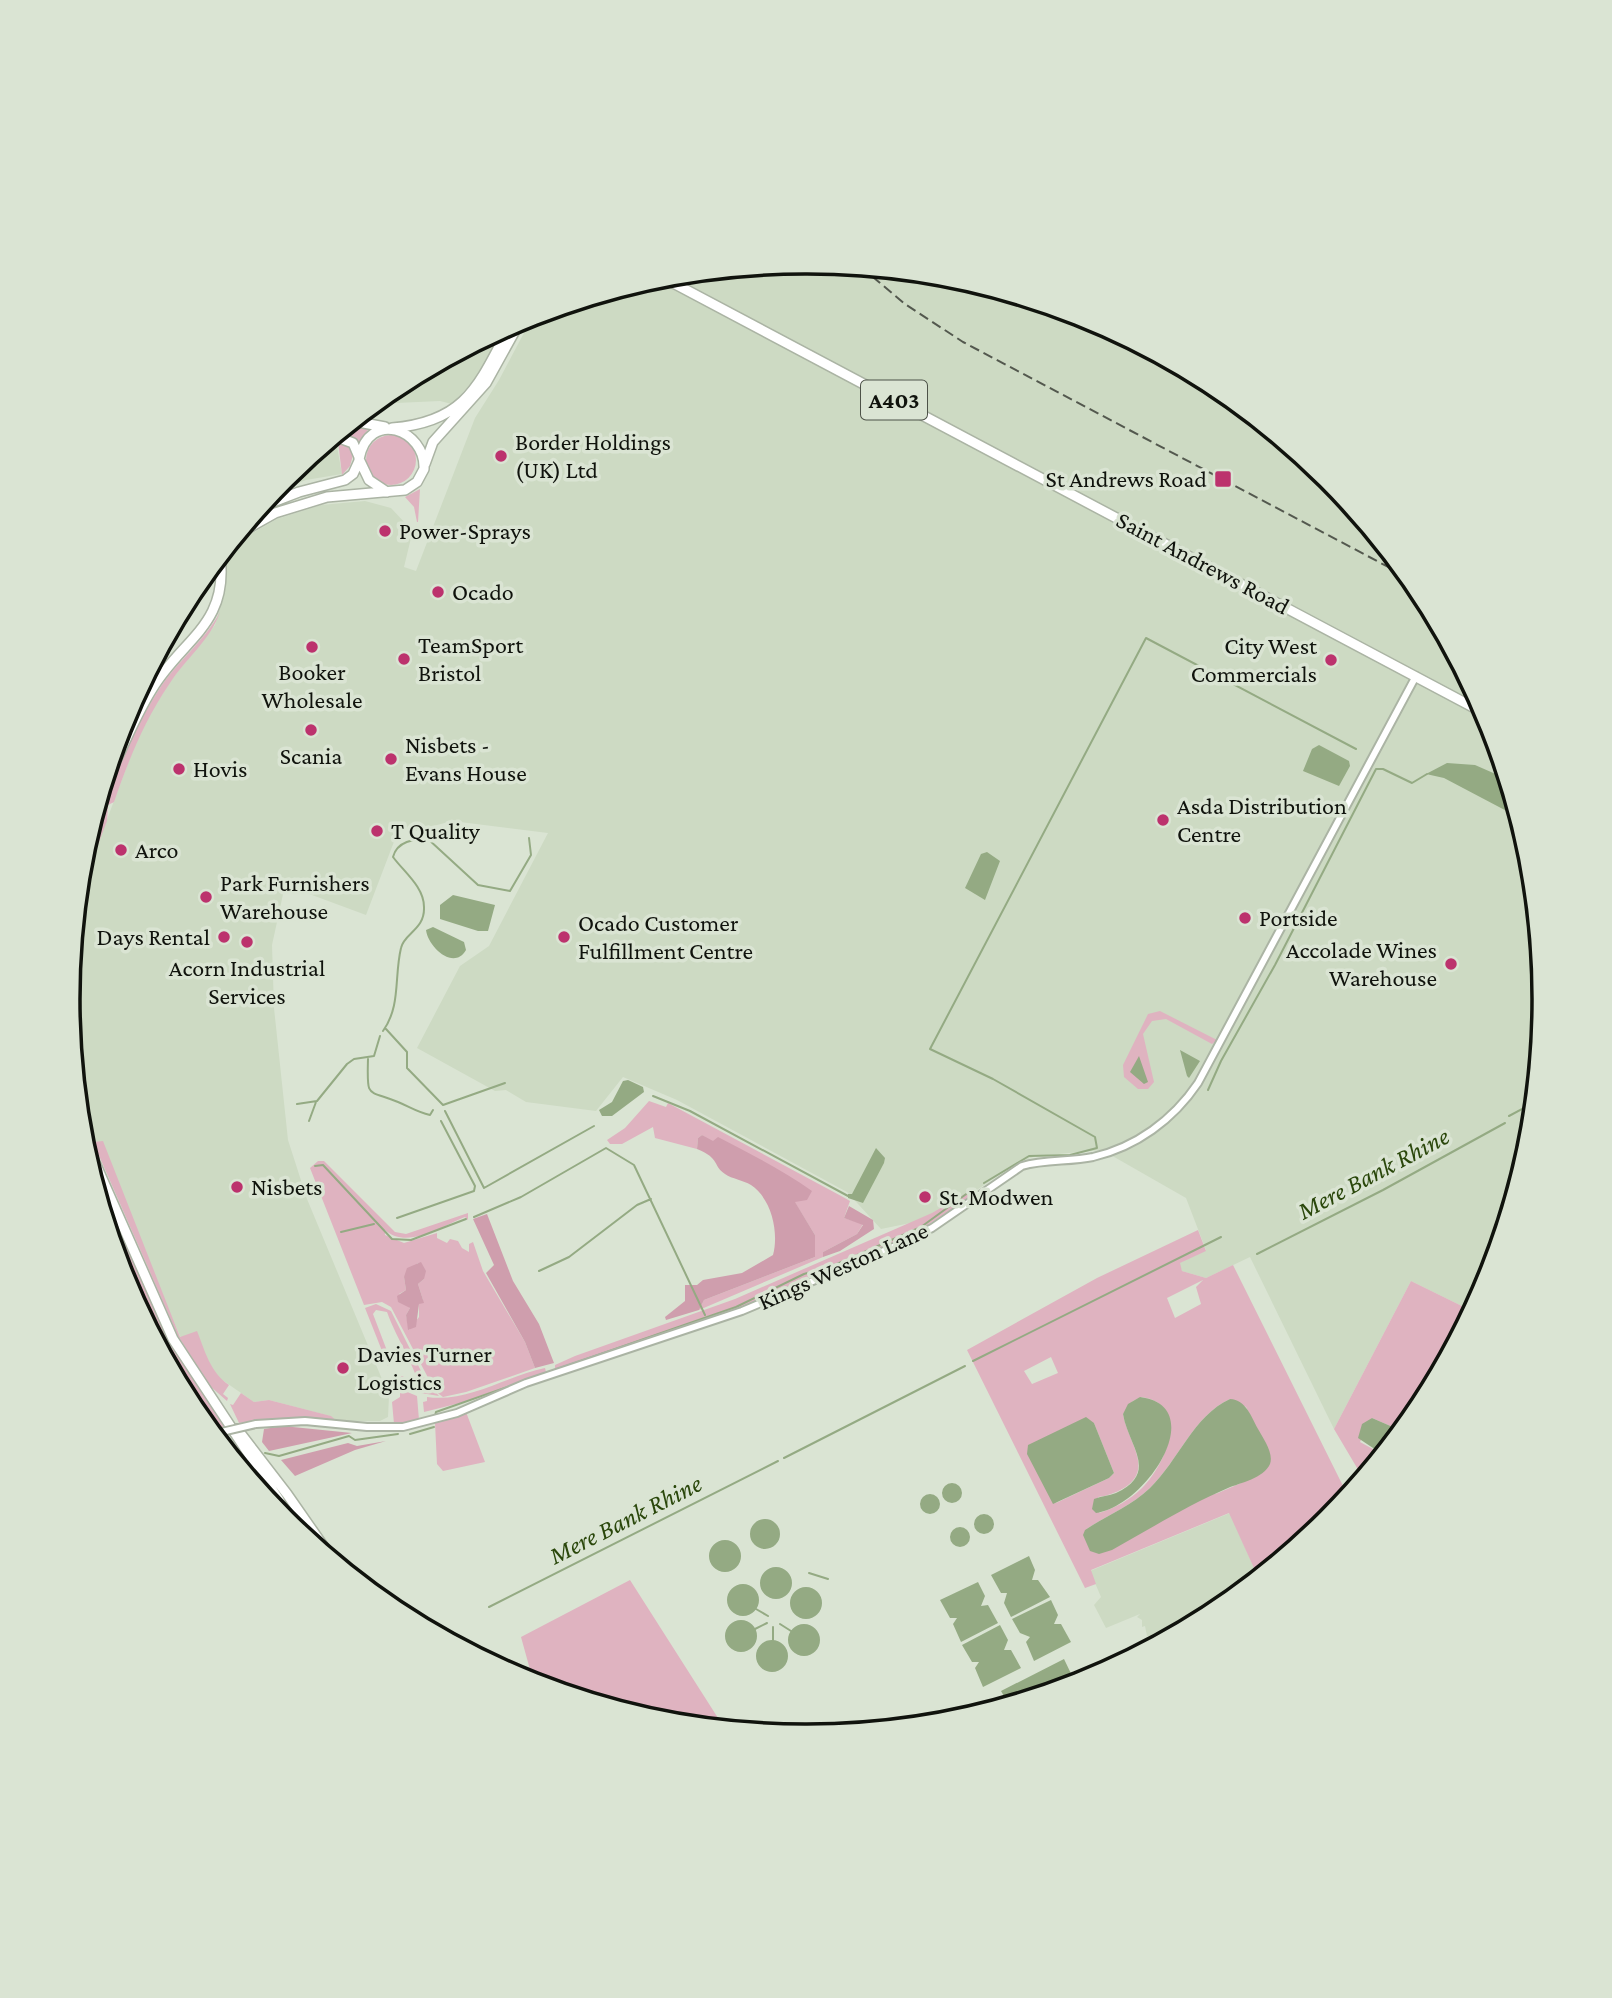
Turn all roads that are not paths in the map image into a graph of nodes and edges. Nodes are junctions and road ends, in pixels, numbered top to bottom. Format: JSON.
{"nodes":[{"id":1,"x":677,"y":285,"type":"edge"},
{"id":2,"x":512,"y":336,"type":"edge"},
{"id":3,"x":502,"y":341,"type":"edge"},
{"id":4,"x":364,"y":423,"type":"edge"},
{"id":5,"x":388,"y":428,"type":"junction"},
{"id":6,"x":344,"y":440,"type":"edge"},
{"id":7,"x":359,"y":460,"type":"junction"},
{"id":8,"x":424,"y":466,"type":"junction"},
{"id":9,"x":387,"y":492,"type":"junction"},
{"id":10,"x":281,"y":499,"type":"edge"},
{"id":11,"x":259,"y":524,"type":"edge"},
{"id":12,"x":220,"y":571,"type":"edge"},
{"id":13,"x":1416,"y":676,"type":"junction"},
{"id":14,"x":1469,"y":706,"type":"edge"},
{"id":15,"x":138,"y":717,"type":"edge"},
{"id":16,"x":104,"y":1185,"type":"edge"},
{"id":17,"x":200,"y":1384,"type":"junction"},
{"id":18,"x":223,"y":1432,"type":"edge"},
{"id":19,"x":270,"y":1487,"type":"edge"},
{"id":20,"x":310,"y":1527,"type":"edge"}],
"edges":[{"from":1,"to":13,"type":"highway","name":"Saint Andrews Road","number":"A403"},
{"from":2,"to":8,"type":"highway"},
{"from":3,"to":5,"type":"highway"},
{"from":4,"to":5,"type":"highway"},
{"from":5,"to":7,"type":"highway"},
{"from":5,"to":8,"type":"highway"},
{"from":6,"to":7,"type":"highway"},
{"from":7,"to":9,"type":"highway"},
{"from":7,"to":10,"type":"highway"},
{"from":8,"to":9,"type":"highway"},
{"from":9,"to":11,"type":"highway"},
{"from":12,"to":15,"type":"highway"},
{"from":13,"to":14,"type":"highway","name":"Saint Andrews Road","number":"A403"},
{"from":13,"to":18,"type":"street","name":"Kings Weston Lane","bridge":true},
{"from":16,"to":17,"type":"highway"},
{"from":17,"to":19,"type":"highway"},
{"from":17,"to":20,"type":"highway"}]}
